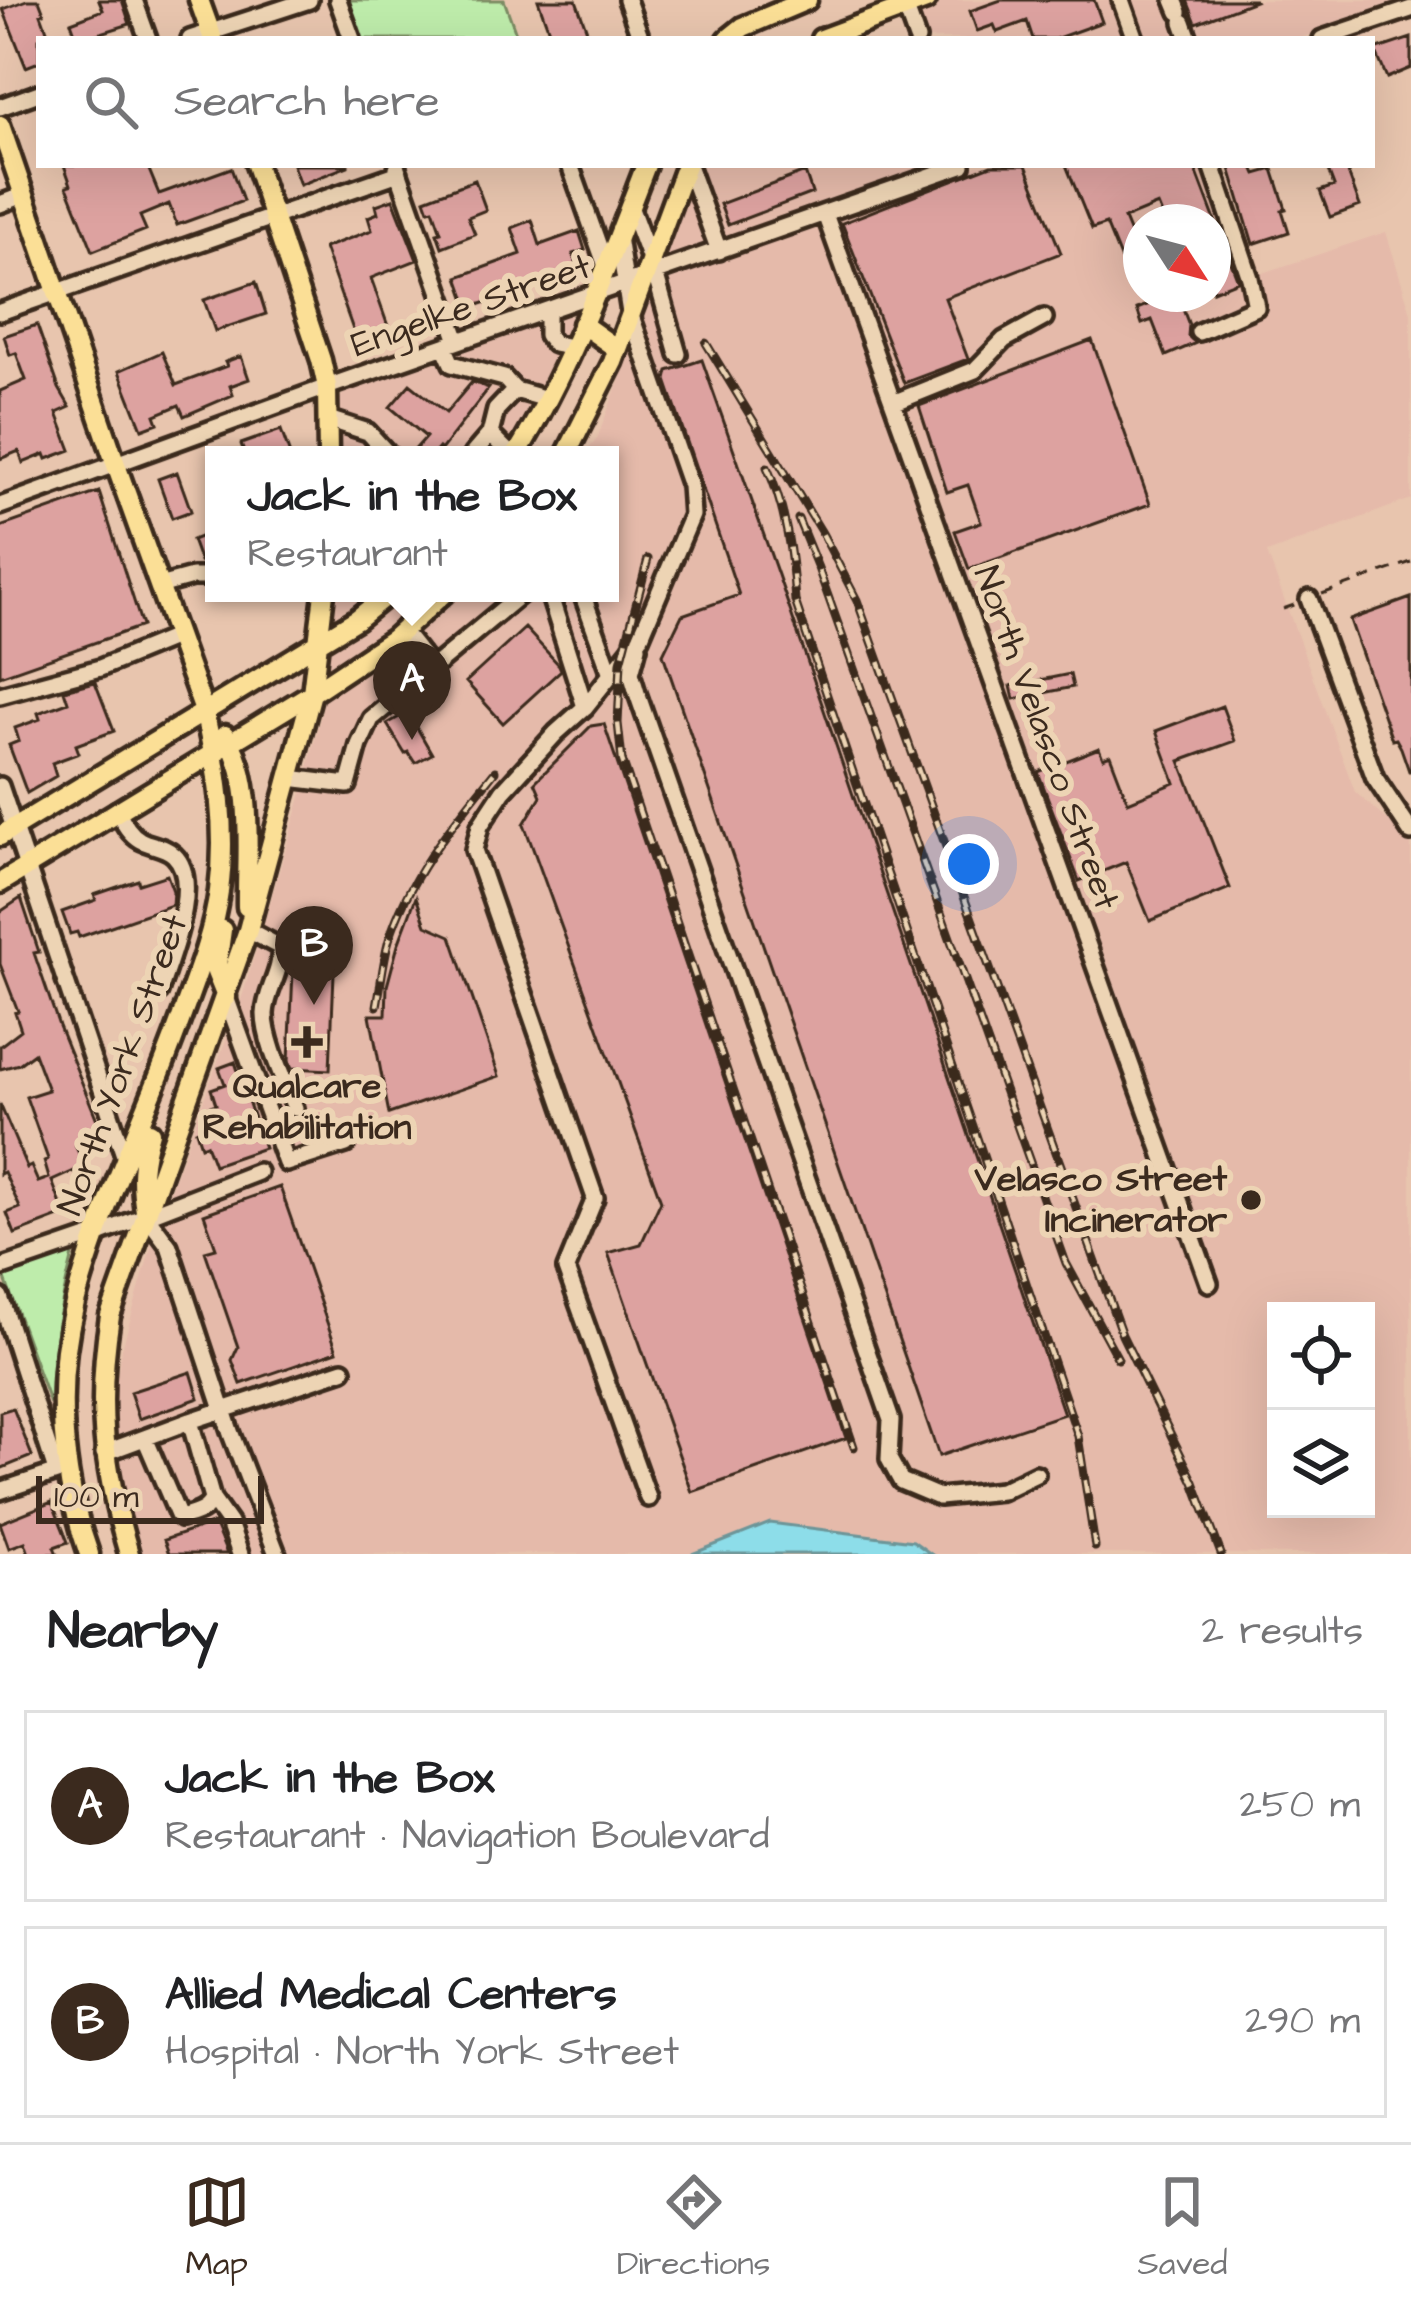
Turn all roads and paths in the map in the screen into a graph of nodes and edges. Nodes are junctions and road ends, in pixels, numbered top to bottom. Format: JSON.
{"nodes":[{"id":1,"x":134,"y":0,"type":"edge"},
{"id":2,"x":199,"y":0,"type":"edge"},
{"id":3,"x":309,"y":0,"type":"edge"},
{"id":4,"x":338,"y":0,"type":"edge"},
{"id":5,"x":627,"y":0,"type":"edge"},
{"id":6,"x":807,"y":0,"type":"edge"},
{"id":7,"x":926,"y":0,"type":"edge"},
{"id":8,"x":1121,"y":0,"type":"edge"},
{"id":9,"x":904,"y":4,"type":"edge"},
{"id":10,"x":1411,"y":9,"type":"edge"},
{"id":11,"x":211,"y":35,"type":"edge"},
{"id":12,"x":147,"y":36,"type":"edge"},
{"id":13,"x":351,"y":36,"type":"edge"},
{"id":14,"x":640,"y":36,"type":"edge"},
{"id":15,"x":732,"y":36,"type":"edge"},
{"id":16,"x":828,"y":36,"type":"edge"},
{"id":17,"x":916,"y":36,"type":"edge"},
{"id":18,"x":1134,"y":36,"type":"edge"},
{"id":19,"x":1331,"y":36,"type":"edge"},
{"id":20,"x":36,"y":94,"type":"edge"},
{"id":21,"x":0,"y":106,"type":"edge"},
{"id":22,"x":0,"y":125,"type":"edge"},
{"id":23,"x":257,"y":168,"type":"edge"},
{"id":24,"x":571,"y":168,"type":"edge"},
{"id":25,"x":645,"y":168,"type":"edge"},
{"id":26,"x":686,"y":168,"type":"edge"},
{"id":27,"x":688,"y":168,"type":"edge"},
{"id":28,"x":954,"y":168,"type":"edge"},
{"id":29,"x":1212,"y":168,"type":"edge"},
{"id":30,"x":398,"y":169,"type":"edge"},
{"id":31,"x":24,"y":195,"type":"junction"},
{"id":32,"x":0,"y":204,"type":"edge"},
{"id":33,"x":630,"y":206,"type":"junction"},
{"id":34,"x":825,"y":214,"type":"junction"},
{"id":35,"x":274,"y":218,"type":"junction"},
{"id":36,"x":618,"y":237,"type":"junction"},
{"id":37,"x":718,"y":251,"type":"junction"},
{"id":38,"x":607,"y":269,"type":"junction"},
{"id":39,"x":643,"y":273,"type":"junction"},
{"id":40,"x":58,"y":292,"type":"junction"},
{"id":41,"x":596,"y":294,"type":"junction"},
{"id":42,"x":547,"y":310,"type":"junction"},
{"id":43,"x":0,"y":312,"type":"edge"},
{"id":44,"x":630,"y":313,"type":"junction"},
{"id":45,"x":1044,"y":318,"type":"dead end"},
{"id":46,"x":582,"y":324,"type":"junction"},
{"id":47,"x":1199,"y":332,"type":"dead end"},
{"id":48,"x":451,"y":344,"type":"junction"},
{"id":49,"x":571,"y":346,"type":"junction"},
{"id":50,"x":617,"y":349,"type":"junction"},
{"id":51,"x":678,"y":355,"type":"dead end"},
{"id":52,"x":327,"y":387,"type":"junction"},
{"id":53,"x":515,"y":390,"type":"junction"},
{"id":54,"x":547,"y":399,"type":"junction"},
{"id":55,"x":893,"y":403,"type":"junction"},
{"id":56,"x":328,"y":419,"type":"junction"},
{"id":57,"x":490,"y":434,"type":"junction"},
{"id":58,"x":328,"y":446,"type":"edge"},
{"id":59,"x":381,"y":446,"type":"edge"},
{"id":60,"x":480,"y":446,"type":"edge"},
{"id":61,"x":504,"y":446,"type":"edge"},
{"id":62,"x":519,"y":446,"type":"edge"},
{"id":63,"x":570,"y":446,"type":"edge"},
{"id":64,"x":116,"y":465,"type":"junction"},
{"id":65,"x":0,"y":506,"type":"edge"},
{"id":66,"x":1411,"y":562,"type":"edge"},
{"id":67,"x":205,"y":577,"type":"edge"},
{"id":68,"x":159,"y":586,"type":"junction"},
{"id":69,"x":1309,"y":599,"type":"junction"},
{"id":70,"x":320,"y":602,"type":"edge"},
{"id":71,"x":378,"y":602,"type":"edge"},
{"id":72,"x":434,"y":602,"type":"edge"},
{"id":73,"x":512,"y":602,"type":"edge"},
{"id":74,"x":553,"y":602,"type":"edge"},
{"id":75,"x":585,"y":602,"type":"edge"},
{"id":76,"x":1282,"y":609,"type":"dead end"},
{"id":77,"x":402,"y":631,"type":"junction"},
{"id":78,"x":178,"y":636,"type":"junction"},
{"id":79,"x":640,"y":638,"type":"junction"},
{"id":80,"x":317,"y":644,"type":"junction"},
{"id":81,"x":434,"y":670,"type":"junction"},
{"id":82,"x":611,"y":674,"type":"junction"},
{"id":83,"x":312,"y":693,"type":"junction"},
{"id":84,"x":0,"y":695,"type":"edge"},
{"id":85,"x":585,"y":707,"type":"junction"},
{"id":86,"x":204,"y":711,"type":"junction"},
{"id":87,"x":222,"y":746,"type":"junction"},
{"id":88,"x":289,"y":778,"type":"junction"},
{"id":89,"x":0,"y":786,"type":"edge"},
{"id":90,"x":117,"y":810,"type":"junction"},
{"id":91,"x":7,"y":831,"type":"edge"},
{"id":92,"x":1411,"y":832,"type":"edge"},
{"id":93,"x":28,"y":865,"type":"junction"},
{"id":94,"x":221,"y":866,"type":"junction"},
{"id":95,"x":0,"y":883,"type":"edge"},
{"id":96,"x":248,"y":930,"type":"junction"},
{"id":97,"x":323,"y":942,"type":"dead end"},
{"id":98,"x":280,"y":947,"type":"junction"},
{"id":99,"x":160,"y":992,"type":"dead end"},
{"id":100,"x":226,"y":997,"type":"junction"},
{"id":101,"x":173,"y":1040,"type":"junction"},
{"id":102,"x":295,"y":1108,"type":"dead end"},
{"id":103,"x":346,"y":1144,"type":"dead end"},
{"id":104,"x":126,"y":1162,"type":"junction"},
{"id":105,"x":258,"y":1172,"type":"dead end"},
{"id":106,"x":146,"y":1215,"type":"junction"},
{"id":107,"x":96,"y":1234,"type":"junction"},
{"id":108,"x":0,"y":1268,"type":"edge"},
{"id":109,"x":1209,"y":1283,"type":"dead end"},
{"id":110,"x":0,"y":1297,"type":"edge"},
{"id":111,"x":343,"y":1370,"type":"dead end"},
{"id":112,"x":225,"y":1410,"type":"junction"},
{"id":113,"x":190,"y":1421,"type":"junction"},
{"id":114,"x":145,"y":1438,"type":"junction"},
{"id":115,"x":104,"y":1453,"type":"junction"},
{"id":116,"x":61,"y":1470,"type":"junction"},
{"id":117,"x":1036,"y":1474,"type":"dead end"},
{"id":118,"x":0,"y":1491,"type":"edge"},
{"id":119,"x":648,"y":1498,"type":"dead end"},
{"id":120,"x":212,"y":1499,"type":"junction"},
{"id":121,"x":89,"y":1554,"type":"edge"},
{"id":122,"x":129,"y":1554,"type":"edge"},
{"id":123,"x":240,"y":1554,"type":"edge"},
{"id":124,"x":277,"y":1554,"type":"edge"}],
"edges":[{"from":1,"to":12,"type":"street"},
{"from":2,"to":11,"type":"main road"},
{"from":3,"to":11,"type":"street"},
{"from":4,"to":13,"type":"street"},
{"from":5,"to":14,"type":"street"},
{"from":6,"to":15,"type":"main road"},
{"from":7,"to":9,"type":"main road"},
{"from":8,"to":18,"type":"street"},
{"from":9,"to":16,"type":"main road"},
{"from":9,"to":17,"type":"street"},
{"from":10,"to":19,"type":"street"},
{"from":20,"to":21,"type":"street"},
{"from":22,"to":31,"type":"main road","name":"North York Street"},
{"from":23,"to":35,"type":"main road"},
{"from":24,"to":38,"type":"street"},
{"from":25,"to":33,"type":"main road"},
{"from":26,"to":39,"type":"main road"},
{"from":27,"to":37,"type":"street"},
{"from":28,"to":34,"type":"street","name":"Engelke Street"},
{"from":29,"to":47,"type":"street"},
{"from":30,"to":35,"type":"street"},
{"from":30,"to":48,"type":"street"},
{"from":31,"to":32,"type":"street"},
{"from":31,"to":40,"type":"main road","name":"North York Street"},
{"from":33,"to":36,"type":"main road"},
{"from":33,"to":39,"type":"street"},
{"from":34,"to":37,"type":"street","name":"Engelke Street"},
{"from":34,"to":55,"type":"street","name":"North Velasco Street"},
{"from":35,"to":40,"type":"street"},
{"from":35,"to":52,"type":"main road"},
{"from":36,"to":38,"type":"main road"},
{"from":36,"to":39,"type":"street"},
{"from":37,"to":39,"type":"street","name":"Engelke Street"},
{"from":38,"to":41,"type":"main road"},
{"from":39,"to":41,"type":"street","name":"Engelke Street"},
{"from":39,"to":44,"type":"main road"},
{"from":39,"to":51,"type":"street"},
{"from":40,"to":43,"type":"street"},
{"from":40,"to":64,"type":"main road","name":"North York Street"},
{"from":41,"to":42,"type":"street","name":"Engelke Street"},
{"from":41,"to":46,"type":"main road"},
{"from":42,"to":48,"type":"street","name":"Engelke Street"},
{"from":42,"to":49,"type":"street"},
{"from":44,"to":50,"type":"main road"},
{"from":44,"to":79,"type":"street"},
{"from":45,"to":55,"type":"street"},
{"from":46,"to":49,"type":"main road"},
{"from":46,"to":50,"type":"main road"},
{"from":48,"to":52,"type":"street","name":"Engelke Street"},
{"from":48,"to":53,"type":"street"},
{"from":49,"to":54,"type":"main road"},
{"from":50,"to":63,"type":"main road"},
{"from":52,"to":56,"type":"main road"},
{"from":52,"to":64,"type":"street","name":"Engelke Street"},
{"from":53,"to":54,"type":"street"},
{"from":53,"to":57,"type":"street"},
{"from":54,"to":62,"type":"main road"},
{"from":55,"to":109,"type":"street","name":"North Velasco Street"},
{"from":56,"to":58,"type":"main road"},
{"from":56,"to":59,"type":"street"},
{"from":57,"to":60,"type":"street"},
{"from":57,"to":61,"type":"street"},
{"from":64,"to":65,"type":"street","name":"Engelke Street"},
{"from":64,"to":68,"type":"main road","name":"North York Street"},
{"from":66,"to":69,"type":"path"},
{"from":67,"to":68,"type":"street"},
{"from":68,"to":78,"type":"main road","name":"North York Street"},
{"from":69,"to":76,"type":"path"},
{"from":69,"to":92,"type":"street"},
{"from":70,"to":80,"type":"main road","name":"North York Street"},
{"from":71,"to":80,"type":"main road"},
{"from":72,"to":77,"type":"main road"},
{"from":73,"to":81,"type":"street"},
{"from":74,"to":85,"type":"street"},
{"from":75,"to":82,"type":"street"},
{"from":77,"to":81,"type":"street"},
{"from":77,"to":83,"type":"main road"},
{"from":78,"to":84,"type":"street"},
{"from":78,"to":86,"type":"main road","name":"North York Street"},
{"from":79,"to":82,"type":"street"},
{"from":79,"to":117,"type":"street"},
{"from":80,"to":83,"type":"main road","name":"North York Street"},
{"from":80,"to":86,"type":"main road"},
{"from":81,"to":88,"type":"street"},
{"from":82,"to":85,"type":"street"},
{"from":83,"to":87,"type":"main road"},
{"from":83,"to":88,"type":"main road","name":"North York Street"},
{"from":85,"to":119,"type":"street"},
{"from":86,"to":87,"type":"main road","name":"North York Street"},
{"from":86,"to":91,"type":"main road"},
{"from":87,"to":90,"type":"main road"},
{"from":87,"to":94,"type":"main road","name":"North York Street"},
{"from":87,"to":96,"type":"main road"},
{"from":88,"to":96,"type":"main road","name":"North York Street"},
{"from":89,"to":91,"type":"street"},
{"from":90,"to":93,"type":"main road"},
{"from":90,"to":99,"type":"street"},
{"from":91,"to":93,"type":"street"},
{"from":93,"to":95,"type":"main road"},
{"from":93,"to":104,"type":"street"},
{"from":94,"to":100,"type":"main road"},
{"from":94,"to":101,"type":"main road","name":"North York Street"},
{"from":96,"to":98,"type":"street"},
{"from":96,"to":100,"type":"main road","name":"North York Street"},
{"from":97,"to":98,"type":"street"},
{"from":98,"to":102,"type":"street"},
{"from":100,"to":103,"type":"street"},
{"from":100,"to":106,"type":"main road","name":"North York Street"},
{"from":101,"to":104,"type":"main road","name":"North York Street"},
{"from":101,"to":106,"type":"main road"},
{"from":104,"to":107,"type":"main road","name":"North York Street"},
{"from":105,"to":106,"type":"street"},
{"from":106,"to":107,"type":"street"},
{"from":106,"to":112,"type":"street"},
{"from":106,"to":115,"type":"main road","name":"North York Street"},
{"from":107,"to":108,"type":"street"},
{"from":107,"to":116,"type":"main road","name":"North York Street"},
{"from":110,"to":116,"type":"street"},
{"from":111,"to":112,"type":"street"},
{"from":112,"to":113,"type":"street"},
{"from":112,"to":124,"type":"street"},
{"from":113,"to":114,"type":"street"},
{"from":113,"to":120,"type":"street"},
{"from":114,"to":115,"type":"street"},
{"from":114,"to":120,"type":"street"},
{"from":115,"to":122,"type":"main road","name":"North York Street"},
{"from":116,"to":118,"type":"street"},
{"from":116,"to":121,"type":"main road","name":"North York Street"},
{"from":120,"to":123,"type":"street"}]}
